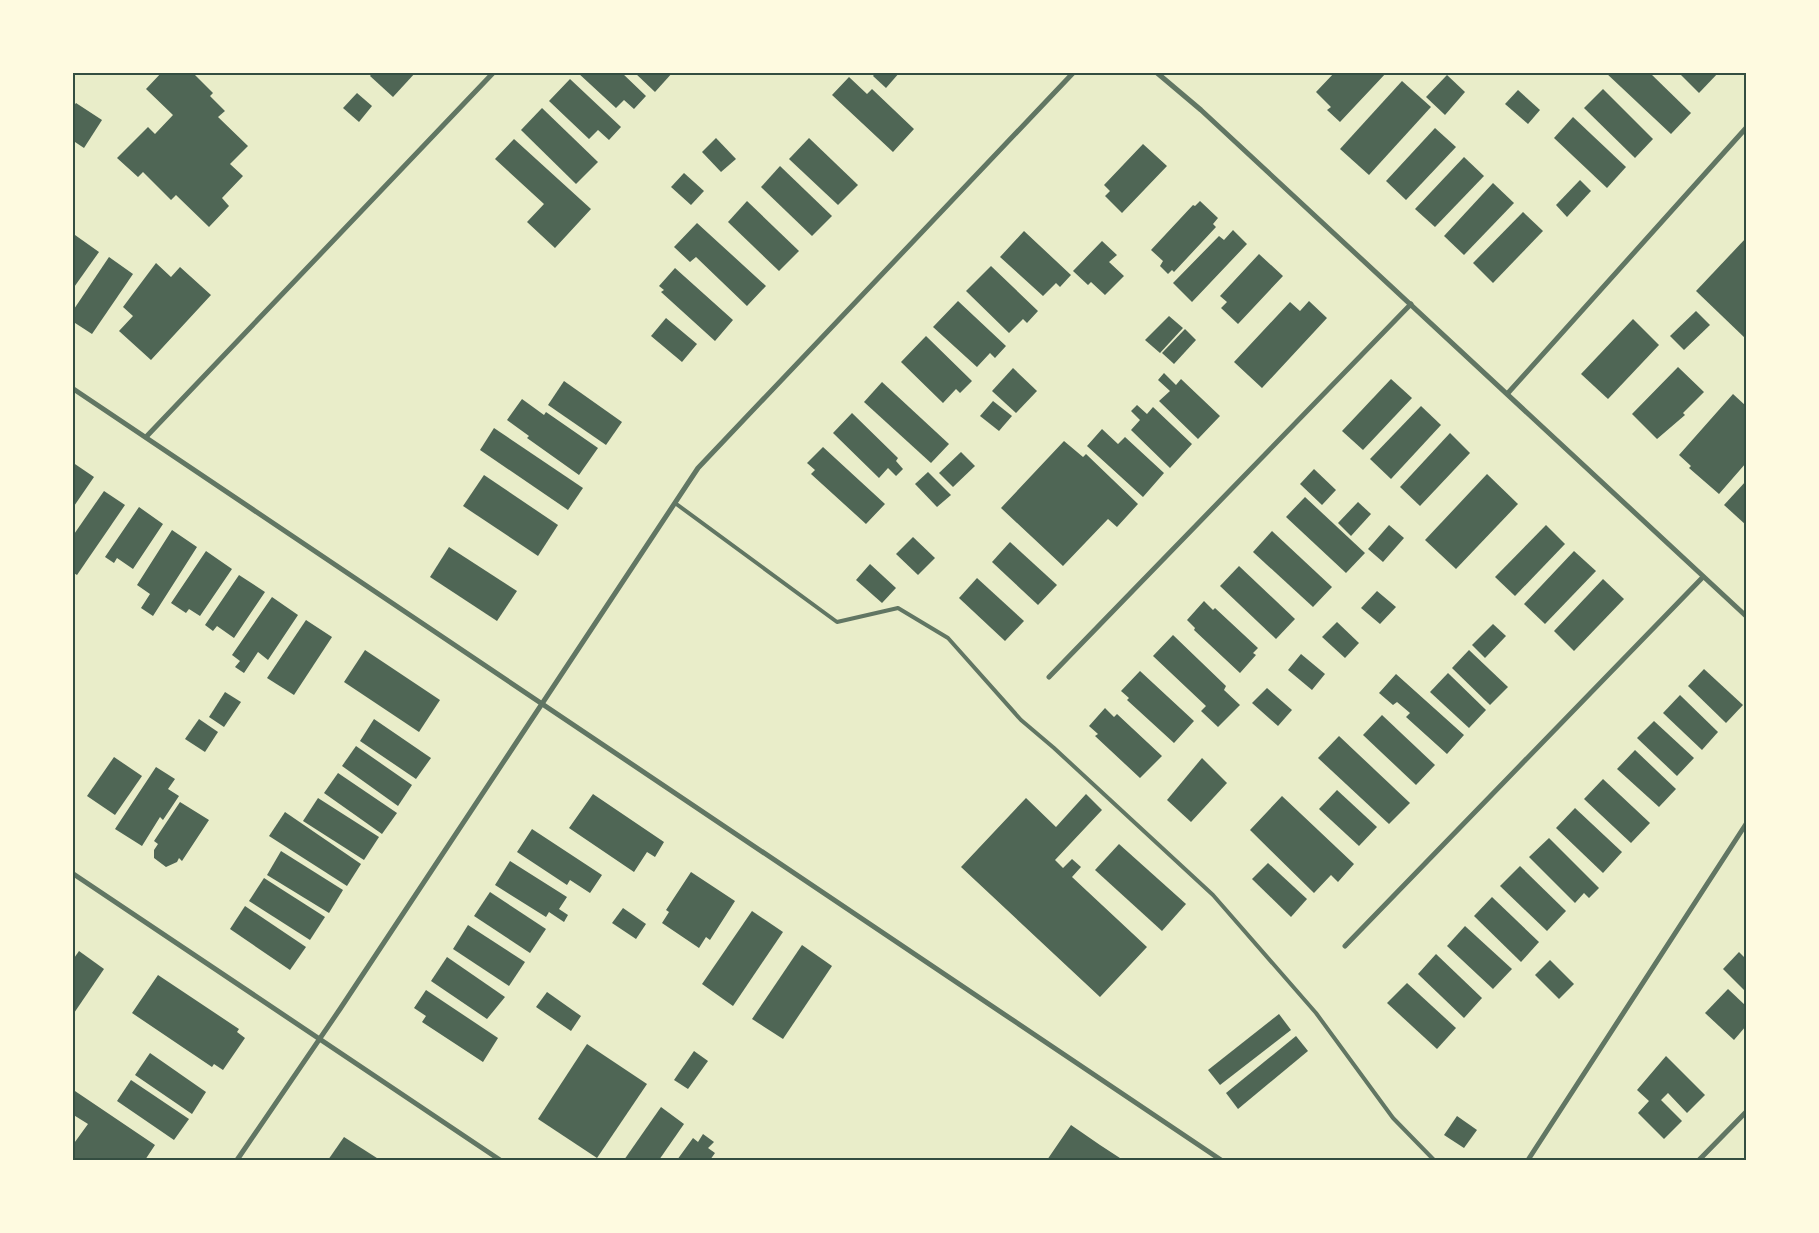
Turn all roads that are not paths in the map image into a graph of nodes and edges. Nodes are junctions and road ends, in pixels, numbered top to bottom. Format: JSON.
{"nodes":[{"id":1,"x":494,"y":72,"type":"edge"},
{"id":2,"x":1074,"y":72,"type":"edge"},
{"id":3,"x":1156,"y":72,"type":"edge"},
{"id":4,"x":1746,"y":128,"type":"edge"},
{"id":5,"x":1411,"y":304,"type":"junction"},
{"id":6,"x":72,"y":388,"type":"edge"},
{"id":7,"x":1508,"y":393,"type":"junction"},
{"id":8,"x":146,"y":437,"type":"junction"},
{"id":9,"x":675,"y":503,"type":"junction"},
{"id":10,"x":1703,"y":577,"type":"junction"},
{"id":11,"x":1746,"y":616,"type":"edge"},
{"id":12,"x":1049,"y":676,"type":"dead end"},
{"id":13,"x":543,"y":704,"type":"junction"},
{"id":14,"x":1746,"y":824,"type":"edge"},
{"id":15,"x":72,"y":873,"type":"edge"},
{"id":16,"x":1345,"y":946,"type":"dead end"},
{"id":17,"x":319,"y":1039,"type":"junction"},
{"id":18,"x":1746,"y":1112,"type":"edge"},
{"id":19,"x":237,"y":1160,"type":"edge"},
{"id":20,"x":500,"y":1160,"type":"edge"},
{"id":21,"x":1221,"y":1160,"type":"edge"},
{"id":22,"x":1434,"y":1160,"type":"edge"},
{"id":23,"x":1528,"y":1160,"type":"edge"},
{"id":24,"x":1700,"y":1160,"type":"edge"}],
"edges":[{"from":1,"to":8,"type":"street"},
{"from":2,"to":9,"type":"street"},
{"from":3,"to":5,"type":"street"},
{"from":4,"to":7,"type":"street"},
{"from":5,"to":7,"type":"street"},
{"from":5,"to":12,"type":"street"},
{"from":6,"to":8,"type":"street"},
{"from":7,"to":10,"type":"street"},
{"from":8,"to":13,"type":"street"},
{"from":9,"to":13,"type":"street"},
{"from":9,"to":22,"type":"lane"},
{"from":10,"to":11,"type":"street"},
{"from":10,"to":16,"type":"street"},
{"from":13,"to":17,"type":"street"},
{"from":13,"to":21,"type":"street"},
{"from":14,"to":23,"type":"street"},
{"from":15,"to":17,"type":"street"},
{"from":17,"to":19,"type":"street"},
{"from":17,"to":20,"type":"street"},
{"from":18,"to":24,"type":"street"}]}
